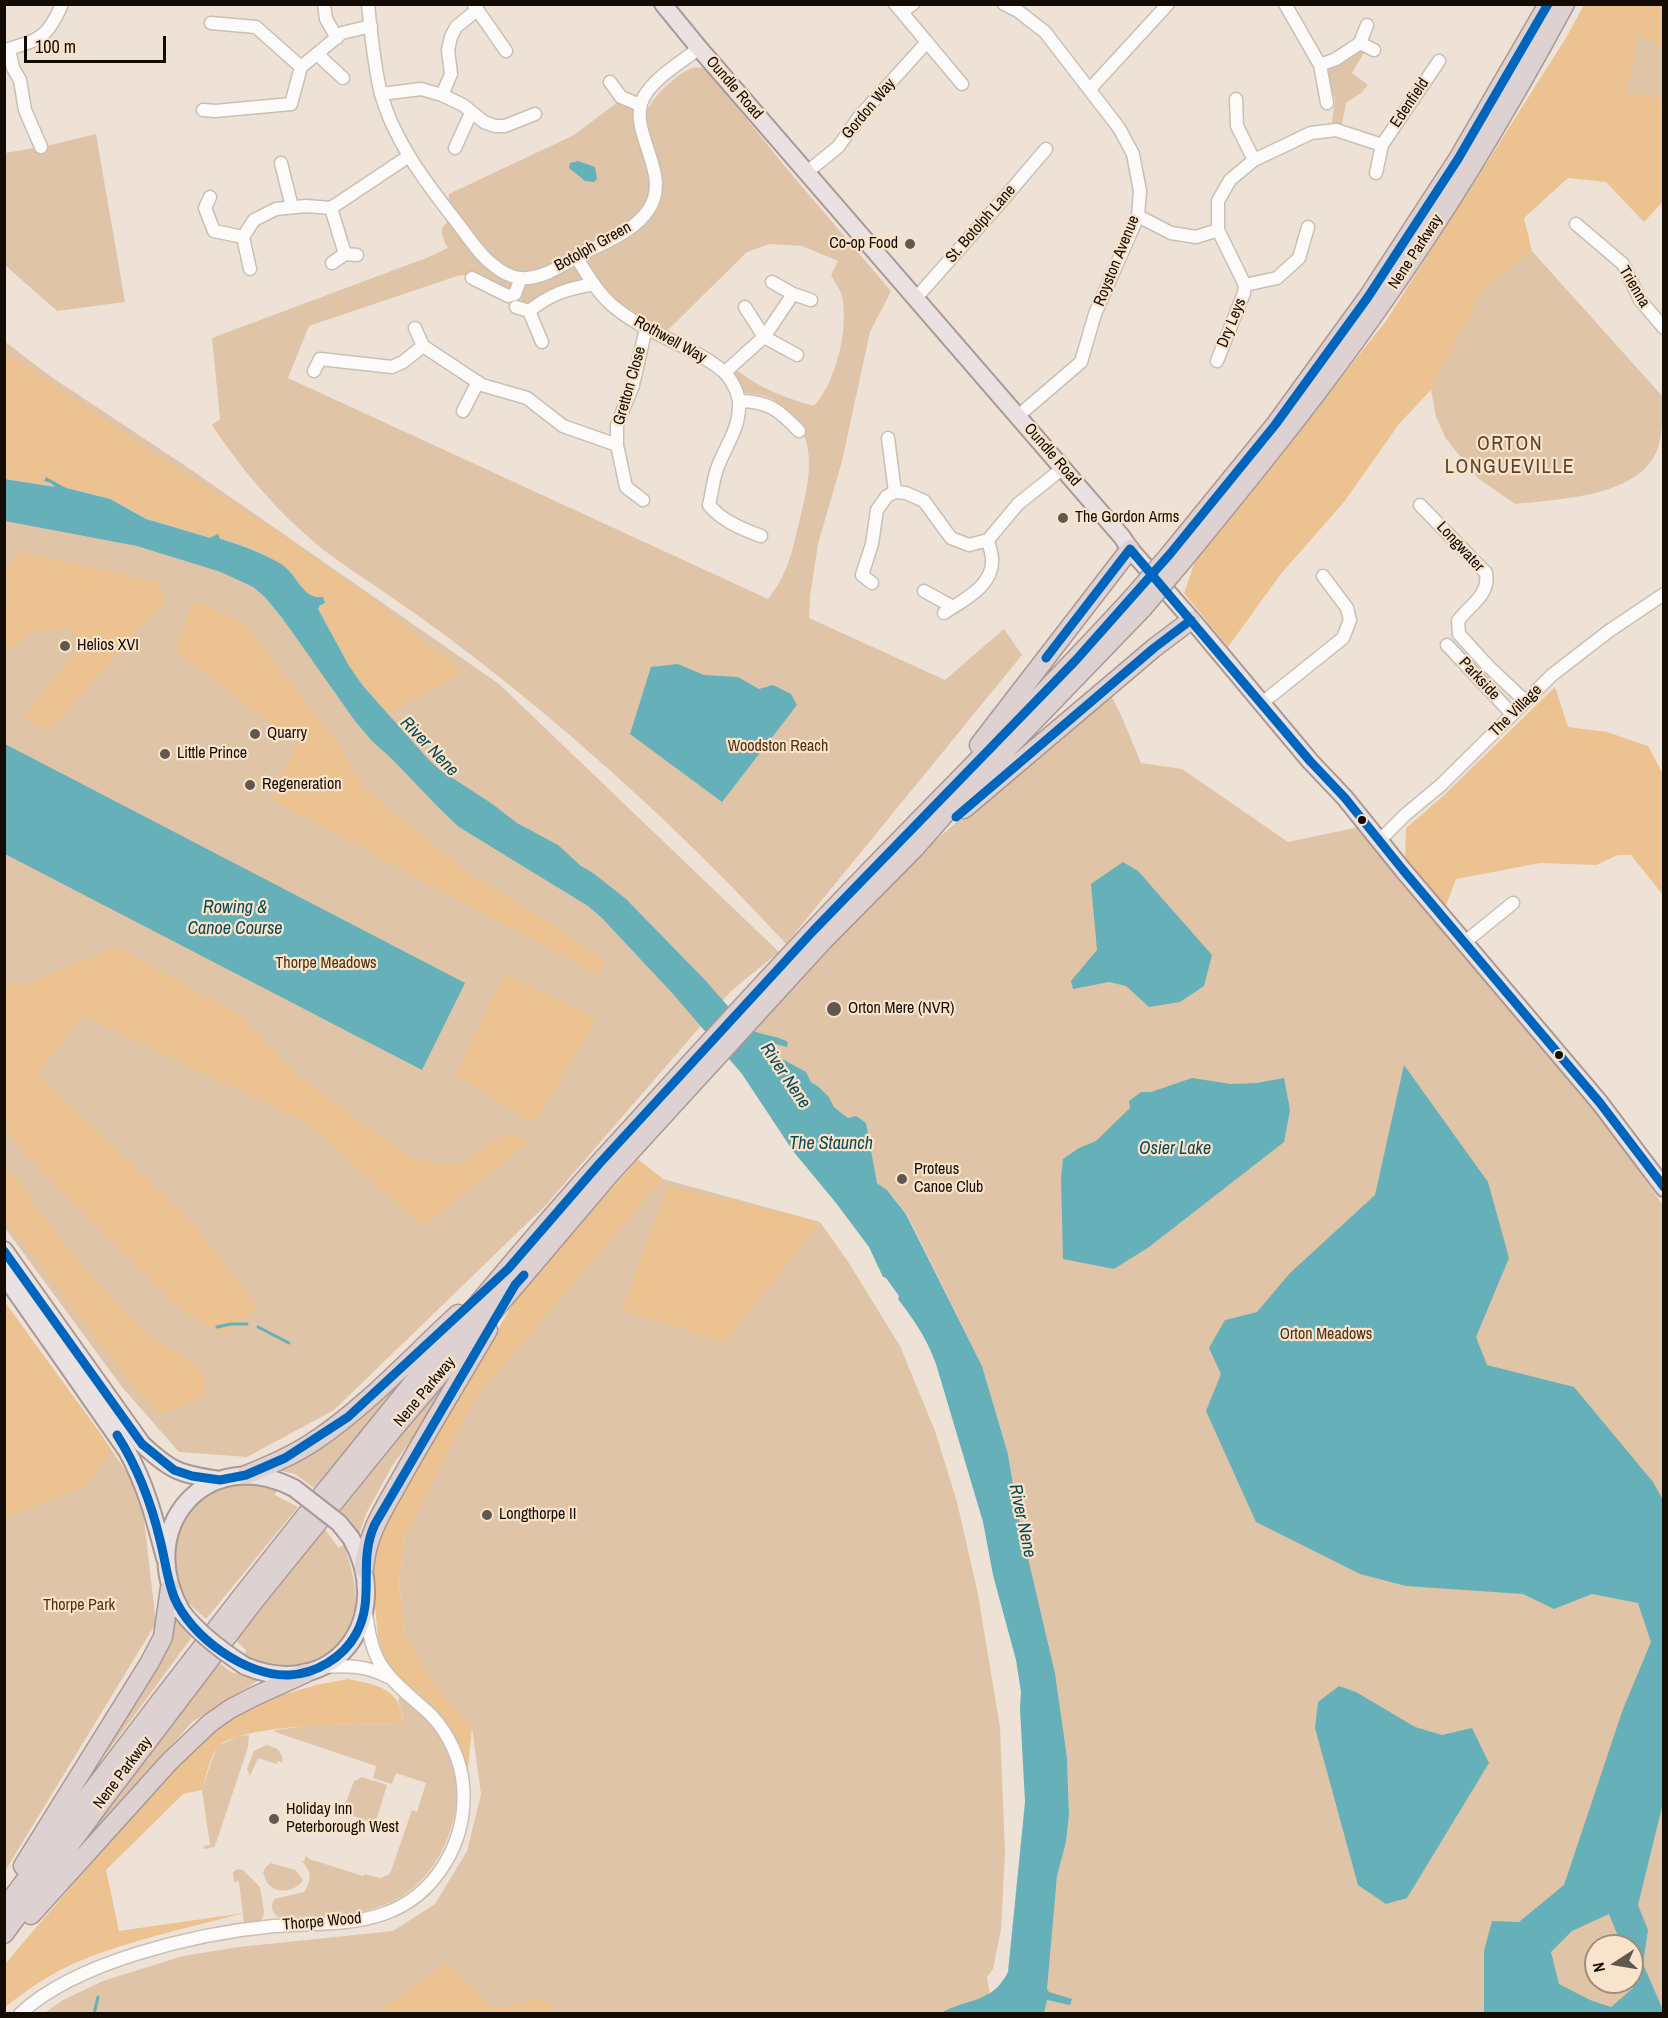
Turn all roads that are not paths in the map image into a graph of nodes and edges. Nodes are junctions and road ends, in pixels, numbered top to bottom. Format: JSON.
{"nodes":[{"id":1,"x":62,"y":4,"type":"edge"},
{"id":2,"x":324,"y":4,"type":"edge"},
{"id":3,"x":369,"y":4,"type":"edge"},
{"id":4,"x":663,"y":4,"type":"edge"},
{"id":5,"x":913,"y":4,"type":"edge"},
{"id":6,"x":1004,"y":4,"type":"edge"},
{"id":7,"x":1168,"y":4,"type":"edge"},
{"id":8,"x":1285,"y":4,"type":"edge"},
{"id":9,"x":1548,"y":4,"type":"edge"},
{"id":10,"x":1565,"y":4,"type":"edge"},
{"id":11,"x":475,"y":7,"type":"edge"},
{"id":12,"x":899,"y":8,"type":"edge"},
{"id":13,"x":211,"y":23,"type":"dead end"},
{"id":14,"x":1366,"y":25,"type":"dead end"},
{"id":15,"x":370,"y":26,"type":"junction"},
{"id":16,"x":337,"y":38,"type":"junction"},
{"id":17,"x":927,"y":42,"type":"junction"},
{"id":18,"x":1360,"y":43,"type":"junction"},
{"id":19,"x":699,"y":48,"type":"junction"},
{"id":20,"x":7,"y":50,"type":"edge"},
{"id":21,"x":1374,"y":50,"type":"dead end"},
{"id":22,"x":506,"y":51,"type":"dead end"},
{"id":23,"x":317,"y":54,"type":"junction"},
{"id":24,"x":1439,"y":61,"type":"dead end"},
{"id":25,"x":1320,"y":65,"type":"junction"},
{"id":26,"x":301,"y":67,"type":"junction"},
{"id":27,"x":343,"y":78,"type":"dead end"},
{"id":28,"x":610,"y":82,"type":"dead end"},
{"id":29,"x":962,"y":84,"type":"dead end"},
{"id":30,"x":1090,"y":89,"type":"junction"},
{"id":31,"x":381,"y":94,"type":"junction"},
{"id":32,"x":442,"y":95,"type":"junction"},
{"id":33,"x":1236,"y":99,"type":"dead end"},
{"id":34,"x":1327,"y":103,"type":"dead end"},
{"id":35,"x":640,"y":105,"type":"junction"},
{"id":36,"x":203,"y":110,"type":"dead end"},
{"id":37,"x":471,"y":113,"type":"junction"},
{"id":38,"x":535,"y":114,"type":"dead end"},
{"id":39,"x":1382,"y":145,"type":"junction"},
{"id":40,"x":41,"y":147,"type":"dead end"},
{"id":41,"x":455,"y":148,"type":"dead end"},
{"id":42,"x":1046,"y":149,"type":"dead end"},
{"id":43,"x":410,"y":156,"type":"junction"},
{"id":44,"x":1254,"y":160,"type":"junction"},
{"id":45,"x":281,"y":163,"type":"dead end"},
{"id":46,"x":807,"y":172,"type":"junction"},
{"id":47,"x":1376,"y":173,"type":"dead end"},
{"id":48,"x":210,"y":197,"type":"dead end"},
{"id":49,"x":292,"y":207,"type":"junction"},
{"id":50,"x":332,"y":208,"type":"junction"},
{"id":51,"x":1138,"y":216,"type":"junction"},
{"id":52,"x":1575,"y":224,"type":"dead end"},
{"id":53,"x":1308,"y":227,"type":"dead end"},
{"id":54,"x":1218,"y":230,"type":"junction"},
{"id":55,"x":243,"y":237,"type":"junction"},
{"id":56,"x":576,"y":257,"type":"junction"},
{"id":57,"x":332,"y":263,"type":"dead end"},
{"id":58,"x":250,"y":269,"type":"dead end"},
{"id":59,"x":520,"y":278,"type":"junction"},
{"id":60,"x":472,"y":279,"type":"dead end"},
{"id":61,"x":772,"y":282,"type":"dead end"},
{"id":62,"x":594,"y":284,"type":"junction"},
{"id":63,"x":1245,"y":285,"type":"junction"},
{"id":64,"x":793,"y":294,"type":"junction"},
{"id":65,"x":916,"y":298,"type":"junction"},
{"id":66,"x":812,"y":300,"type":"dead end"},
{"id":67,"x":516,"y":307,"type":"dead end"},
{"id":68,"x":745,"y":307,"type":"dead end"},
{"id":69,"x":529,"y":311,"type":"junction"},
{"id":70,"x":415,"y":328,"type":"dead end"},
{"id":71,"x":646,"y":328,"type":"junction"},
{"id":72,"x":1664,"y":328,"type":"edge"},
{"id":73,"x":764,"y":337,"type":"junction"},
{"id":74,"x":542,"y":342,"type":"dead end"},
{"id":75,"x":423,"y":346,"type":"junction"},
{"id":76,"x":797,"y":355,"type":"dead end"},
{"id":77,"x":1217,"y":361,"type":"dead end"},
{"id":78,"x":314,"y":371,"type":"dead end"},
{"id":79,"x":725,"y":372,"type":"junction"},
{"id":80,"x":478,"y":382,"type":"junction"},
{"id":81,"x":739,"y":401,"type":"junction"},
{"id":82,"x":463,"y":411,"type":"dead end"},
{"id":83,"x":1018,"y":416,"type":"junction"},
{"id":84,"x":799,"y":431,"type":"dead end"},
{"id":85,"x":888,"y":438,"type":"dead end"},
{"id":86,"x":617,"y":445,"type":"junction"},
{"id":87,"x":1063,"y":468,"type":"junction"},
{"id":88,"x":895,"y":492,"type":"junction"},
{"id":89,"x":643,"y":500,"type":"dead end"},
{"id":90,"x":1420,"y":505,"type":"dead end"},
{"id":91,"x":761,"y":536,"type":"dead end"},
{"id":92,"x":988,"y":540,"type":"junction"},
{"id":93,"x":1130,"y":549,"type":"junction"},
{"id":94,"x":1175,"y":559,"type":"junction"},
{"id":95,"x":1323,"y":576,"type":"dead end"},
{"id":96,"x":872,"y":583,"type":"dead end"},
{"id":97,"x":924,"y":591,"type":"dead end"},
{"id":98,"x":1664,"y":594,"type":"edge"},
{"id":99,"x":1191,"y":620,"type":"junction"},
{"id":100,"x":1447,"y":645,"type":"dead end"},
{"id":101,"x":1525,"y":701,"type":"junction"},
{"id":102,"x":1262,"y":703,"type":"junction"},
{"id":103,"x":1512,"y":714,"type":"junction"},
{"id":104,"x":1379,"y":841,"type":"junction"},
{"id":105,"x":910,"y":842,"type":"junction"},
{"id":106,"x":1513,"y":903,"type":"dead end"},
{"id":107,"x":1465,"y":942,"type":"junction"},
{"id":108,"x":1664,"y":1188,"type":"edge"},
{"id":109,"x":4,"y":1250,"type":"edge"},
{"id":110,"x":4,"y":1275,"type":"edge"},
{"id":111,"x":512,"y":1277,"type":"junction"},
{"id":112,"x":246,"y":1475,"type":"junction"},
{"id":113,"x":220,"y":1480,"type":"junction"},
{"id":114,"x":165,"y":1558,"type":"junction"},
{"id":115,"x":364,"y":1569,"type":"junction"},
{"id":116,"x":170,"y":1588,"type":"junction"},
{"id":117,"x":365,"y":1611,"type":"junction"},
{"id":118,"x":314,"y":1670,"type":"junction"},
{"id":119,"x":392,"y":1679,"type":"junction"},
{"id":120,"x":4,"y":1895,"type":"edge"},
{"id":121,"x":4,"y":1909,"type":"edge"},
{"id":122,"x":4,"y":1934,"type":"edge"},
{"id":123,"x":4,"y":1946,"type":"edge"},
{"id":124,"x":20,"y":2013,"type":"edge"}],
"edges":[{"from":1,"to":20,"type":"street"},
{"from":2,"to":16,"type":"street"},
{"from":3,"to":15,"type":"street"},
{"from":4,"to":19,"type":"main road","name":"Oundle Road"},
{"from":5,"to":12,"type":"street"},
{"from":6,"to":30,"type":"street","name":"Royston Avenue"},
{"from":7,"to":30,"type":"street"},
{"from":8,"to":25,"type":"street"},
{"from":9,"to":94,"type":"highway","name":"Nene Parkway"},
{"from":10,"to":94,"type":"highway","name":"Nene Parkway"},
{"from":11,"to":22,"type":"street"},
{"from":11,"to":32,"type":"street"},
{"from":12,"to":17,"type":"street"},
{"from":13,"to":26,"type":"street"},
{"from":14,"to":18,"type":"street"},
{"from":15,"to":16,"type":"street"},
{"from":15,"to":31,"type":"street"},
{"from":16,"to":23,"type":"street"},
{"from":17,"to":29,"type":"street"},
{"from":17,"to":46,"type":"street","name":"Gordon Way"},
{"from":18,"to":21,"type":"street"},
{"from":18,"to":25,"type":"street"},
{"from":19,"to":35,"type":"street"},
{"from":19,"to":46,"type":"main road","name":"Oundle Road"},
{"from":20,"to":40,"type":"street"},
{"from":23,"to":26,"type":"street"},
{"from":23,"to":27,"type":"street"},
{"from":24,"to":39,"type":"street","name":"Edenfield"},
{"from":25,"to":34,"type":"street"},
{"from":26,"to":36,"type":"street"},
{"from":28,"to":35,"type":"street"},
{"from":30,"to":51,"type":"street","name":"Royston Avenue"},
{"from":31,"to":32,"type":"street"},
{"from":31,"to":43,"type":"street"},
{"from":32,"to":37,"type":"street"},
{"from":33,"to":44,"type":"street"},
{"from":35,"to":56,"type":"street","name":"Botolph Green"},
{"from":37,"to":38,"type":"street"},
{"from":37,"to":41,"type":"street"},
{"from":39,"to":44,"type":"street","name":"Edenfield"},
{"from":39,"to":47,"type":"street","name":"Edenfield"},
{"from":42,"to":65,"type":"street","name":"St. Botolph Lane"},
{"from":43,"to":50,"type":"street"},
{"from":43,"to":59,"type":"street"},
{"from":44,"to":54,"type":"street","name":"Dry Leys"},
{"from":45,"to":49,"type":"street"},
{"from":46,"to":65,"type":"main road","name":"Oundle Road"},
{"from":48,"to":55,"type":"street"},
{"from":49,"to":50,"type":"street"},
{"from":49,"to":55,"type":"street"},
{"from":50,"to":57,"type":"street"},
{"from":51,"to":54,"type":"street"},
{"from":51,"to":83,"type":"street","name":"Royston Avenue"},
{"from":52,"to":72,"type":"street","name":"Trienna"},
{"from":53,"to":63,"type":"street","name":"Dry Leys"},
{"from":54,"to":63,"type":"street","name":"Dry Leys"},
{"from":55,"to":58,"type":"street"},
{"from":56,"to":59,"type":"street","name":"Botolph Green"},
{"from":56,"to":62,"type":"street","name":"Rothwell Way"},
{"from":59,"to":60,"type":"street","name":"Botolph Green"},
{"from":61,"to":64,"type":"street"},
{"from":62,"to":69,"type":"street"},
{"from":62,"to":71,"type":"street","name":"Rothwell Way"},
{"from":63,"to":77,"type":"street","name":"Dry Leys"},
{"from":64,"to":66,"type":"street"},
{"from":64,"to":73,"type":"street"},
{"from":65,"to":83,"type":"main road","name":"Oundle Road"},
{"from":67,"to":69,"type":"street"},
{"from":68,"to":73,"type":"street"},
{"from":69,"to":74,"type":"street"},
{"from":70,"to":75,"type":"street"},
{"from":71,"to":79,"type":"street","name":"Rothwell Way"},
{"from":71,"to":86,"type":"street","name":"Gretton Close"},
{"from":73,"to":76,"type":"street"},
{"from":73,"to":79,"type":"street"},
{"from":75,"to":78,"type":"street"},
{"from":75,"to":80,"type":"street","name":"Gretton Close"},
{"from":79,"to":81,"type":"street","name":"Rothwell Way"},
{"from":80,"to":82,"type":"street"},
{"from":80,"to":86,"type":"street","name":"Gretton Close"},
{"from":81,"to":84,"type":"street"},
{"from":81,"to":91,"type":"street"},
{"from":83,"to":87,"type":"main road","name":"Oundle Road"},
{"from":85,"to":88,"type":"street"},
{"from":86,"to":89,"type":"street","name":"Gretton Close"},
{"from":87,"to":92,"type":"street"},
{"from":87,"to":93,"type":"main road","name":"Oundle Road"},
{"from":88,"to":92,"type":"street"},
{"from":88,"to":96,"type":"street"},
{"from":90,"to":101,"type":"street","name":"Longwater"},
{"from":92,"to":97,"type":"street"},
{"from":93,"to":99,"type":"main road","name":"Oundle Road"},
{"from":93,"to":105,"type":"highway"},
{"from":94,"to":105,"type":"highway","name":"Nene Parkway","bridge":true},
{"from":95,"to":102,"type":"street"},
{"from":98,"to":101,"type":"street","name":"The Village"},
{"from":99,"to":102,"type":"main road","name":"Oundle Road"},
{"from":99,"to":105,"type":"highway"},
{"from":100,"to":103,"type":"street","name":"Parkside"},
{"from":101,"to":103,"type":"street","name":"The Village"},
{"from":102,"to":104,"type":"main road","name":"Oundle Road"},
{"from":103,"to":104,"type":"street","name":"The Village"},
{"from":104,"to":107,"type":"main road","name":"Oundle Road"},
{"from":105,"to":111,"type":"highway","name":"Nene Parkway"},
{"from":106,"to":107,"type":"street"},
{"from":107,"to":108,"type":"main road","name":"Oundle Road"},
{"from":109,"to":113,"type":"main road"},
{"from":110,"to":114,"type":"main road"},
{"from":111,"to":112,"type":"highway"},
{"from":111,"to":115,"type":"highway"},
{"from":111,"to":121,"type":"highway","name":"Nene Parkway"},
{"from":111,"to":122,"type":"highway","name":"Nene Parkway"},
{"from":112,"to":113,"type":"main road"},
{"from":112,"to":115,"type":"main road","bridge":true},
{"from":113,"to":114,"type":"main road"},
{"from":114,"to":116,"type":"main road"},
{"from":115,"to":117,"type":"main road"},
{"from":116,"to":118,"type":"main road","bridge":true},
{"from":116,"to":120,"type":"highway"},
{"from":117,"to":118,"type":"main road"},
{"from":117,"to":119,"type":"street","name":"Thorpe Wood"},
{"from":118,"to":119,"type":"street","name":"Thorpe Wood"},
{"from":118,"to":123,"type":"highway"},
{"from":119,"to":124,"type":"street","name":"Thorpe Wood"}]}
